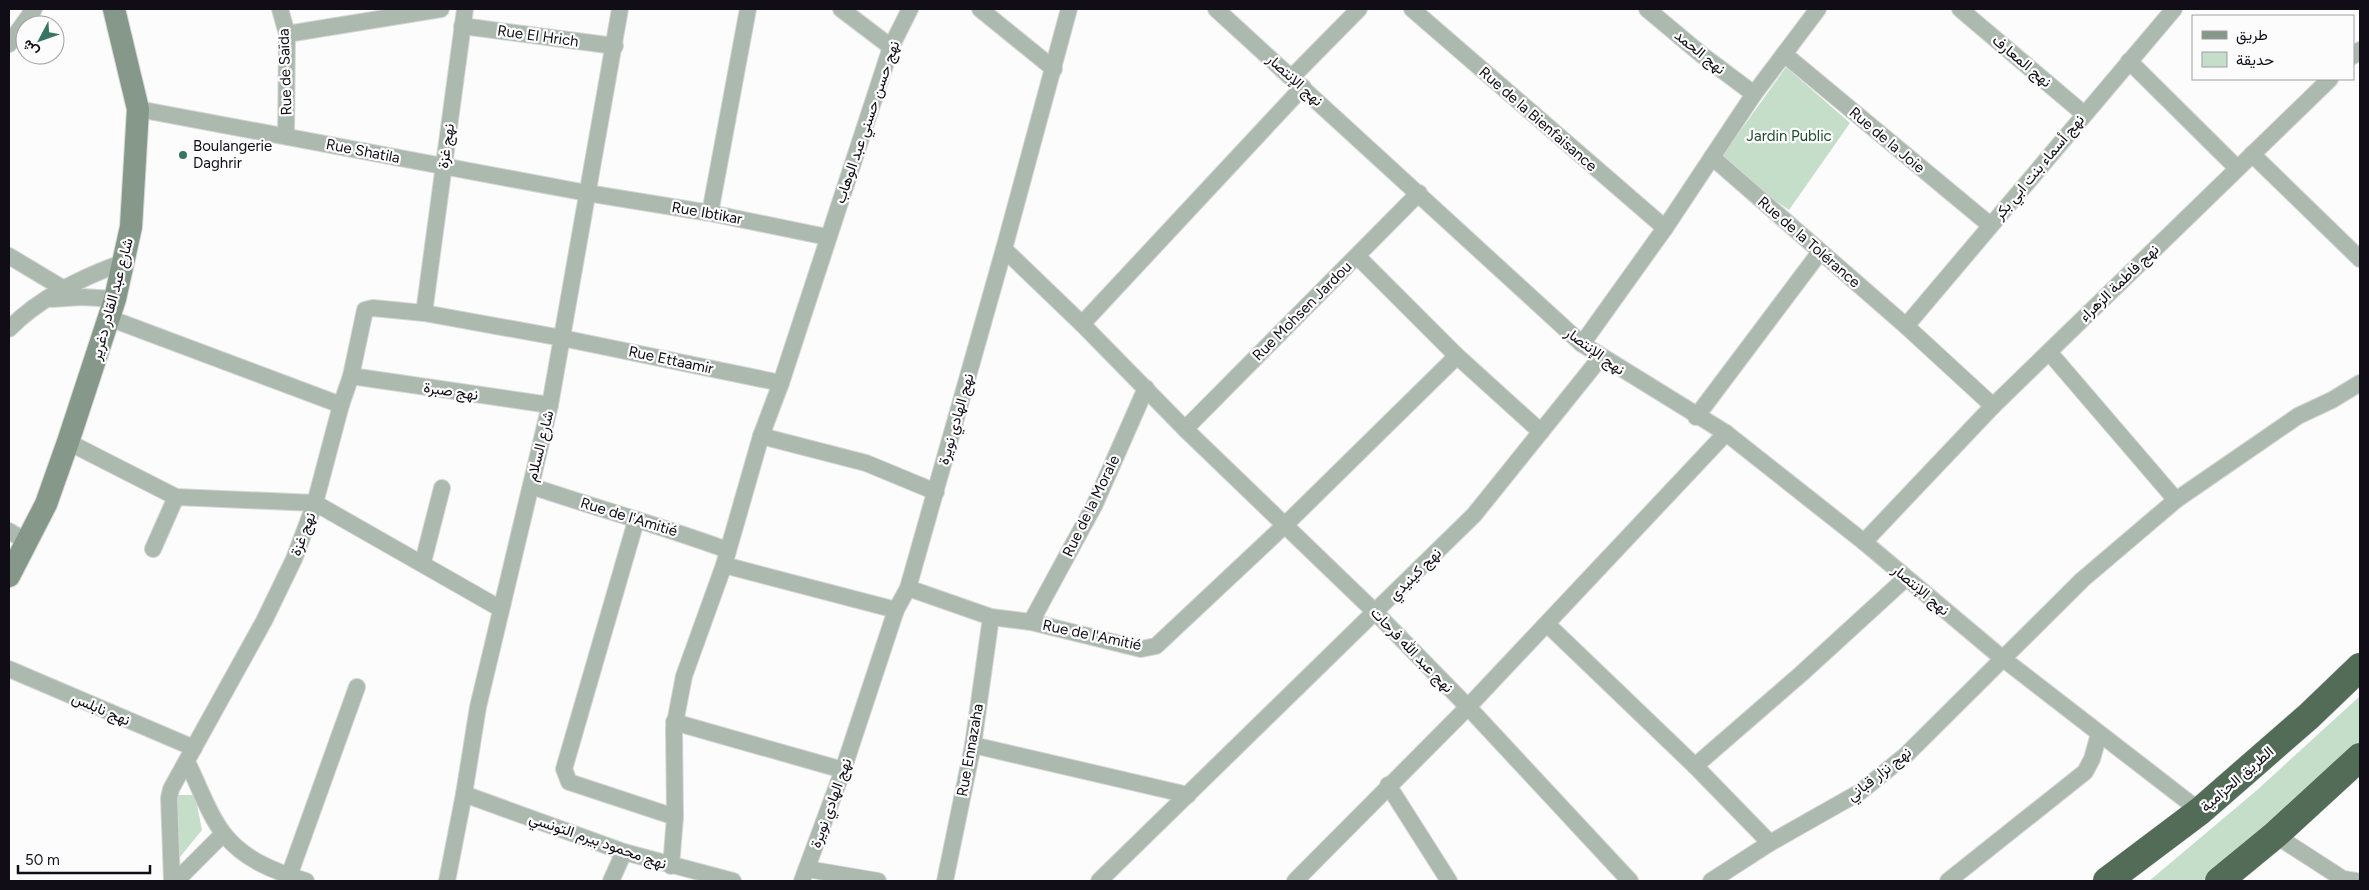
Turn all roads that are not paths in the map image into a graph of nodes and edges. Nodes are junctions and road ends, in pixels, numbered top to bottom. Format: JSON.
{"nodes":[{"id":1,"x":34,"y":9,"type":"edge"},
{"id":2,"x":280,"y":9,"type":"edge"},
{"id":3,"x":441,"y":9,"type":"edge"},
{"id":4,"x":449,"y":9,"type":"edge"},
{"id":5,"x":465,"y":9,"type":"edge"},
{"id":6,"x":620,"y":9,"type":"edge"},
{"id":7,"x":748,"y":9,"type":"edge"},
{"id":8,"x":841,"y":9,"type":"edge"},
{"id":9,"x":910,"y":9,"type":"edge"},
{"id":10,"x":980,"y":9,"type":"edge"},
{"id":11,"x":1070,"y":9,"type":"edge"},
{"id":12,"x":1216,"y":9,"type":"edge"},
{"id":13,"x":1359,"y":9,"type":"edge"},
{"id":14,"x":1412,"y":9,"type":"edge"},
{"id":15,"x":1648,"y":9,"type":"edge"},
{"id":16,"x":1818,"y":9,"type":"edge"},
{"id":17,"x":1960,"y":9,"type":"edge"},
{"id":18,"x":2174,"y":9,"type":"edge"},
{"id":19,"x":112,"y":10,"type":"edge"},
{"id":20,"x":462,"y":26,"type":"junction"},
{"id":21,"x":287,"y":34,"type":"junction"},
{"id":22,"x":9,"y":44,"type":"edge"},
{"id":23,"x":615,"y":46,"type":"junction"},
{"id":24,"x":892,"y":47,"type":"junction"},
{"id":25,"x":1784,"y":54,"type":"junction"},
{"id":26,"x":2129,"y":61,"type":"junction"},
{"id":27,"x":1054,"y":69,"type":"junction"},
{"id":28,"x":2329,"y":80,"type":"edge"},
{"id":29,"x":1298,"y":82,"type":"junction"},
{"id":30,"x":1754,"y":94,"type":"junction"},
{"id":31,"x":138,"y":109,"type":"junction"},
{"id":32,"x":2084,"y":114,"type":"junction"},
{"id":33,"x":286,"y":136,"type":"junction"},
{"id":34,"x":2252,"y":154,"type":"junction"},
{"id":35,"x":1712,"y":157,"type":"junction"},
{"id":36,"x":443,"y":166,"type":"junction"},
{"id":37,"x":2237,"y":168,"type":"junction"},
{"id":38,"x":587,"y":193,"type":"junction"},
{"id":39,"x":1419,"y":193,"type":"junction"},
{"id":40,"x":710,"y":213,"type":"junction"},
{"id":41,"x":1990,"y":225,"type":"junction"},
{"id":42,"x":1665,"y":228,"type":"junction"},
{"id":43,"x":828,"y":237,"type":"junction"},
{"id":44,"x":1004,"y":249,"type":"junction"},
{"id":45,"x":1820,"y":252,"type":"junction"},
{"id":46,"x":9,"y":256,"type":"edge"},
{"id":47,"x":1357,"y":256,"type":"junction"},
{"id":48,"x":2360,"y":259,"type":"edge"},
{"id":49,"x":124,"y":262,"type":"junction"},
{"id":50,"x":64,"y":289,"type":"junction"},
{"id":51,"x":45,"y":300,"type":"junction"},
{"id":52,"x":112,"y":308,"type":"junction"},
{"id":53,"x":373,"y":308,"type":"joint"},
{"id":54,"x":424,"y":313,"type":"junction"},
{"id":55,"x":1082,"y":324,"type":"junction"},
{"id":56,"x":1906,"y":326,"type":"junction"},
{"id":57,"x":9,"y":329,"type":"edge"},
{"id":58,"x":562,"y":338,"type":"junction"},
{"id":59,"x":1582,"y":344,"type":"junction"},
{"id":60,"x":2049,"y":352,"type":"junction"},
{"id":61,"x":1458,"y":356,"type":"junction"},
{"id":62,"x":1601,"y":357,"type":"junction"},
{"id":63,"x":352,"y":376,"type":"junction"},
{"id":64,"x":781,"y":383,"type":"junction"},
{"id":65,"x":2360,"y":383,"type":"edge"},
{"id":66,"x":1146,"y":388,"type":"junction"},
{"id":67,"x":341,"y":404,"type":"junction"},
{"id":68,"x":550,"y":405,"type":"junction"},
{"id":69,"x":1993,"y":406,"type":"junction"},
{"id":70,"x":1696,"y":416,"type":"junction"},
{"id":71,"x":1184,"y":429,"type":"junction"},
{"id":72,"x":1541,"y":432,"type":"junction"},
{"id":73,"x":1726,"y":434,"type":"junction"},
{"id":74,"x":760,"y":436,"type":"junction"},
{"id":75,"x":68,"y":442,"type":"junction"},
{"id":76,"x":531,"y":486,"type":"junction"},
{"id":77,"x":442,"y":488,"type":"dead end"},
{"id":78,"x":936,"y":492,"type":"junction"},
{"id":79,"x":176,"y":497,"type":"junction"},
{"id":80,"x":2176,"y":500,"type":"junction"},
{"id":81,"x":315,"y":503,"type":"junction"},
{"id":82,"x":636,"y":521,"type":"junction"},
{"id":83,"x":1285,"y":525,"type":"junction"},
{"id":84,"x":18,"y":536,"type":"edge"},
{"id":85,"x":1864,"y":542,"type":"junction"},
{"id":86,"x":153,"y":549,"type":"dead end"},
{"id":87,"x":725,"y":557,"type":"junction"},
{"id":88,"x":423,"y":562,"type":"junction"},
{"id":89,"x":9,"y":576,"type":"edge"},
{"id":90,"x":1906,"y":578,"type":"junction"},
{"id":91,"x":908,"y":588,"type":"junction"},
{"id":92,"x":501,"y":609,"type":"junction"},
{"id":93,"x":896,"y":610,"type":"junction"},
{"id":94,"x":1376,"y":613,"type":"junction"},
{"id":95,"x":991,"y":617,"type":"junction"},
{"id":96,"x":1031,"y":622,"type":"junction"},
{"id":97,"x":1547,"y":624,"type":"junction"},
{"id":98,"x":2002,"y":658,"type":"junction"},
{"id":99,"x":2360,"y":667,"type":"edge"},
{"id":100,"x":9,"y":669,"type":"edge"},
{"id":101,"x":357,"y":687,"type":"dead end"},
{"id":102,"x":1468,"y":707,"type":"junction"},
{"id":103,"x":674,"y":722,"type":"junction"},
{"id":104,"x":2099,"y":734,"type":"junction"},
{"id":105,"x":973,"y":745,"type":"junction"},
{"id":106,"x":191,"y":755,"type":"junction"},
{"id":107,"x":2360,"y":757,"type":"edge"},
{"id":108,"x":1695,"y":766,"type":"junction"},
{"id":109,"x":843,"y":770,"type":"junction"},
{"id":110,"x":1388,"y":785,"type":"junction"},
{"id":111,"x":464,"y":794,"type":"junction"},
{"id":112,"x":1188,"y":795,"type":"junction"},
{"id":113,"x":2200,"y":812,"type":"junction"},
{"id":114,"x":675,"y":817,"type":"junction"},
{"id":115,"x":223,"y":834,"type":"junction"},
{"id":116,"x":2275,"y":835,"type":"junction"},
{"id":117,"x":1770,"y":843,"type":"junction"},
{"id":118,"x":624,"y":852,"type":"junction"},
{"id":119,"x":671,"y":866,"type":"junction"},
{"id":120,"x":805,"y":875,"type":"edge"},
{"id":121,"x":289,"y":876,"type":"junction"},
{"id":122,"x":172,"y":881,"type":"edge"},
{"id":123,"x":176,"y":881,"type":"edge"},
{"id":124,"x":306,"y":881,"type":"edge"},
{"id":125,"x":447,"y":881,"type":"edge"},
{"id":126,"x":611,"y":881,"type":"edge"},
{"id":127,"x":733,"y":881,"type":"edge"},
{"id":128,"x":878,"y":881,"type":"edge"},
{"id":129,"x":945,"y":881,"type":"edge"},
{"id":130,"x":1099,"y":881,"type":"edge"},
{"id":131,"x":1295,"y":881,"type":"edge"},
{"id":132,"x":1449,"y":881,"type":"edge"},
{"id":133,"x":1630,"y":881,"type":"edge"},
{"id":134,"x":1711,"y":881,"type":"edge"},
{"id":135,"x":1948,"y":881,"type":"edge"},
{"id":136,"x":2107,"y":881,"type":"edge"},
{"id":137,"x":2219,"y":881,"type":"edge"},
{"id":138,"x":2356,"y":881,"type":"edge"}],
"edges":[{"from":1,"to":22,"type":"street"},
{"from":2,"to":21,"type":"street","name":"Rue de Saïda"},
{"from":3,"to":21,"type":"street"},
{"from":4,"to":20,"type":"street"},
{"from":5,"to":20,"type":"street","name":"نهج غزة"},
{"from":6,"to":23,"type":"street","name":"شارع السلام"},
{"from":7,"to":40,"type":"street"},
{"from":8,"to":24,"type":"street"},
{"from":9,"to":24,"type":"street","name":"نهج حسن حسني عبد الوهاب"},
{"from":10,"to":27,"type":"street"},
{"from":11,"to":27,"type":"street"},
{"from":12,"to":29,"type":"street","name":"نهج الإنتصار"},
{"from":13,"to":29,"type":"street"},
{"from":14,"to":42,"type":"street","name":"Rue de la Bienfaisance"},
{"from":15,"to":30,"type":"street","name":"نهج الحمد"},
{"from":16,"to":25,"type":"street"},
{"from":17,"to":32,"type":"street","name":"نهج المعارف"},
{"from":18,"to":26,"type":"street","name":"نهج أسماء بنت ابي بكر"},
{"from":19,"to":31,"type":"main road","name":"شارع عبد القادر دغرير"},
{"from":20,"to":23,"type":"street","name":"Rue El Hrich"},
{"from":20,"to":36,"type":"street","name":"نهج غزة"},
{"from":21,"to":33,"type":"street","name":"Rue de Saïda"},
{"from":23,"to":38,"type":"street","name":"شارع السلام"},
{"from":24,"to":43,"type":"street","name":"نهج حسن حسني عبد الوهاب"},
{"from":25,"to":30,"type":"street"},
{"from":25,"to":41,"type":"street","name":"Rue de la Joie"},
{"from":26,"to":32,"type":"street","name":"نهج أسماء بنت ابي بكر"},
{"from":26,"to":37,"type":"street"},
{"from":27,"to":44,"type":"street","name":"نهج الهادي نويرة"},
{"from":28,"to":34,"type":"street","name":"نهج فاطمة الزهراء"},
{"from":29,"to":39,"type":"street","name":"نهج الإنتصار"},
{"from":29,"to":55,"type":"street"},
{"from":30,"to":35,"type":"street"},
{"from":31,"to":33,"type":"street","name":"Rue Shatila"},
{"from":31,"to":49,"type":"main road","name":"شارع عبد القادر دغرير"},
{"from":32,"to":41,"type":"street","name":"نهج أسماء بنت ابي بكر"},
{"from":33,"to":36,"type":"street","name":"Rue Shatila"},
{"from":34,"to":37,"type":"street","name":"نهج فاطمة الزهراء"},
{"from":34,"to":48,"type":"street"},
{"from":35,"to":42,"type":"street"},
{"from":35,"to":45,"type":"street","name":"Rue de la Tolérance"},
{"from":36,"to":38,"type":"street","name":"Rue Shatila"},
{"from":36,"to":54,"type":"street","name":"نهج غزة"},
{"from":37,"to":60,"type":"street","name":"نهج فاطمة الزهراء"},
{"from":38,"to":40,"type":"street","name":"Rue Ibtikar"},
{"from":38,"to":58,"type":"street","name":"شارع السلام"},
{"from":39,"to":47,"type":"street","name":"Rue Mohsen Jardou"},
{"from":39,"to":59,"type":"street","name":"نهج الإنتصار"},
{"from":40,"to":43,"type":"street","name":"Rue Ibtikar"},
{"from":41,"to":56,"type":"street","name":"نهج أسماء بنت ابي بكر"},
{"from":42,"to":59,"type":"street"},
{"from":43,"to":64,"type":"street","name":"نهج حسن حسني عبد الوهاب"},
{"from":44,"to":55,"type":"street","name":"نهج عبد الله فرحات"},
{"from":44,"to":78,"type":"street","name":"نهج الهادي نويرة"},
{"from":45,"to":56,"type":"street","name":"Rue de la Tolérance"},
{"from":45,"to":70,"type":"street"},
{"from":46,"to":50,"type":"street"},
{"from":47,"to":61,"type":"street"},
{"from":47,"to":71,"type":"street","name":"Rue Mohsen Jardou"},
{"from":49,"to":50,"type":"street"},
{"from":49,"to":52,"type":"main road","name":"شارع عبد القادر دغرير"},
{"from":50,"to":51,"type":"street"},
{"from":51,"to":52,"type":"street"},
{"from":51,"to":57,"type":"street"},
{"from":52,"to":67,"type":"street"},
{"from":52,"to":75,"type":"main road","name":"شارع عبد القادر دغرير"},
{"from":53,"to":54,"type":"street","name":"Rue Ettaamir"},
{"from":53,"to":63,"type":"street","name":"نهج غزة"},
{"from":54,"to":58,"type":"street","name":"Rue Ettaamir"},
{"from":55,"to":66,"type":"street","name":"نهج عبد الله فرحات"},
{"from":56,"to":69,"type":"street"},
{"from":58,"to":64,"type":"street","name":"Rue Ettaamir"},
{"from":58,"to":68,"type":"street","name":"شارع السلام"},
{"from":59,"to":62,"type":"street","name":"نهج الإنتصار"},
{"from":60,"to":69,"type":"street","name":"نهج فاطمة الزهراء"},
{"from":60,"to":80,"type":"street"},
{"from":61,"to":72,"type":"street"},
{"from":61,"to":83,"type":"street","name":"Rue de l'Amitié"},
{"from":62,"to":70,"type":"street","name":"نهج الإنتصار"},
{"from":62,"to":72,"type":"street","name":"نهج كينيدي"},
{"from":63,"to":67,"type":"street","name":"نهج غزة"},
{"from":63,"to":68,"type":"street","name":"نهج صبرة"},
{"from":64,"to":74,"type":"street","name":"نهج حسن حسني عبد الوهاب"},
{"from":65,"to":80,"type":"street","name":"نهج نزار قباني"},
{"from":66,"to":71,"type":"street","name":"نهج عبد الله فرحات"},
{"from":66,"to":96,"type":"street","name":"Rue de la Morale"},
{"from":67,"to":81,"type":"street","name":"نهج غزة"},
{"from":68,"to":76,"type":"street","name":"شارع السلام"},
{"from":69,"to":85,"type":"street","name":"نهج فاطمة الزهراء"},
{"from":70,"to":73,"type":"street","name":"نهج الإنتصار"},
{"from":71,"to":83,"type":"street","name":"نهج عبد الله فرحات"},
{"from":72,"to":94,"type":"street","name":"نهج كينيدي"},
{"from":73,"to":85,"type":"street","name":"نهج الإنتصار"},
{"from":73,"to":97,"type":"street"},
{"from":74,"to":78,"type":"street"},
{"from":74,"to":87,"type":"street","name":"نهج حسن حسني عبد الوهاب"},
{"from":75,"to":79,"type":"street"},
{"from":75,"to":84,"type":"main road","name":"شارع عبد القادر دغرير"},
{"from":76,"to":82,"type":"street","name":"Rue de l'Amitié"},
{"from":76,"to":92,"type":"street","name":"شارع السلام"},
{"from":77,"to":88,"type":"street"},
{"from":78,"to":91,"type":"street","name":"نهج الهادي نويرة"},
{"from":79,"to":81,"type":"street"},
{"from":79,"to":86,"type":"street"},
{"from":80,"to":98,"type":"street","name":"نهج نزار قباني"},
{"from":81,"to":88,"type":"street"},
{"from":81,"to":106,"type":"street","name":"نهج غزة"},
{"from":82,"to":87,"type":"street","name":"Rue de l'Amitié"},
{"from":82,"to":114,"type":"street"},
{"from":83,"to":94,"type":"street","name":"نهج عبد الله فرحات"},
{"from":83,"to":96,"type":"street","name":"Rue de l'Amitié"},
{"from":84,"to":89,"type":"main road","name":"شارع عبد القادر دغرير"},
{"from":85,"to":90,"type":"street","name":"نهج الإنتصار"},
{"from":87,"to":93,"type":"street","name":"Rue de l'Amitié"},
{"from":87,"to":103,"type":"street","name":"نهج حسن حسني عبد الوهاب"},
{"from":88,"to":92,"type":"street"},
{"from":90,"to":98,"type":"street","name":"نهج الإنتصار"},
{"from":90,"to":108,"type":"street"},
{"from":91,"to":93,"type":"street"},
{"from":91,"to":95,"type":"street","name":"Rue de l'Amitié"},
{"from":92,"to":111,"type":"street","name":"شارع السلام"},
{"from":93,"to":109,"type":"street","name":"نهج الهادي نويرة"},
{"from":94,"to":102,"type":"street","name":"نهج عبد الله فرحات"},
{"from":94,"to":112,"type":"street","name":"نهج كينيدي"},
{"from":95,"to":96,"type":"street","name":"Rue de l'Amitié"},
{"from":95,"to":105,"type":"street","name":"Rue Ennazaha"},
{"from":97,"to":102,"type":"street"},
{"from":97,"to":108,"type":"street"},
{"from":98,"to":104,"type":"street","name":"نهج الإنتصار"},
{"from":98,"to":117,"type":"street","name":"نهج نزار قباني"},
{"from":99,"to":113,"type":"highway","name":"الطريق الحزامية"},
{"from":100,"to":106,"type":"street","name":"نهج نابلس"},
{"from":101,"to":121,"type":"street"},
{"from":102,"to":110,"type":"street"},
{"from":102,"to":133,"type":"street","name":"نهج عبد الله فرحات"},
{"from":103,"to":109,"type":"street"},
{"from":103,"to":114,"type":"street","name":"نهج حسن حسني عبد الوهاب"},
{"from":104,"to":113,"type":"street","name":"نهج الإنتصار"},
{"from":104,"to":135,"type":"street"},
{"from":105,"to":112,"type":"street"},
{"from":105,"to":129,"type":"street","name":"Rue Ennazaha"},
{"from":106,"to":115,"type":"street"},
{"from":106,"to":122,"type":"street","name":"نهج غزة"},
{"from":107,"to":116,"type":"highway"},
{"from":108,"to":117,"type":"street"},
{"from":109,"to":120,"type":"street","name":"نهج الهادي نويرة"},
{"from":110,"to":131,"type":"street"},
{"from":110,"to":132,"type":"street"},
{"from":111,"to":118,"type":"street","name":"نهج محمود بيرم التونسي"},
{"from":111,"to":125,"type":"street","name":"شارع السلام"},
{"from":112,"to":130,"type":"street","name":"نهج كينيدي"},
{"from":113,"to":136,"type":"highway","name":"الطريق الحزامية"},
{"from":114,"to":119,"type":"street","name":"نهج حسن حسني عبد الوهاب"},
{"from":115,"to":121,"type":"street"},
{"from":115,"to":123,"type":"street"},
{"from":116,"to":137,"type":"highway"},
{"from":116,"to":138,"type":"street"},
{"from":117,"to":134,"type":"street","name":"نهج نزار قباني"},
{"from":118,"to":119,"type":"street","name":"نهج محمود بيرم التونسي"},
{"from":118,"to":126,"type":"street"},
{"from":119,"to":127,"type":"street","name":"نهج محمود بيرم التونسي"},
{"from":120,"to":128,"type":"street"},
{"from":121,"to":124,"type":"street"}]}
